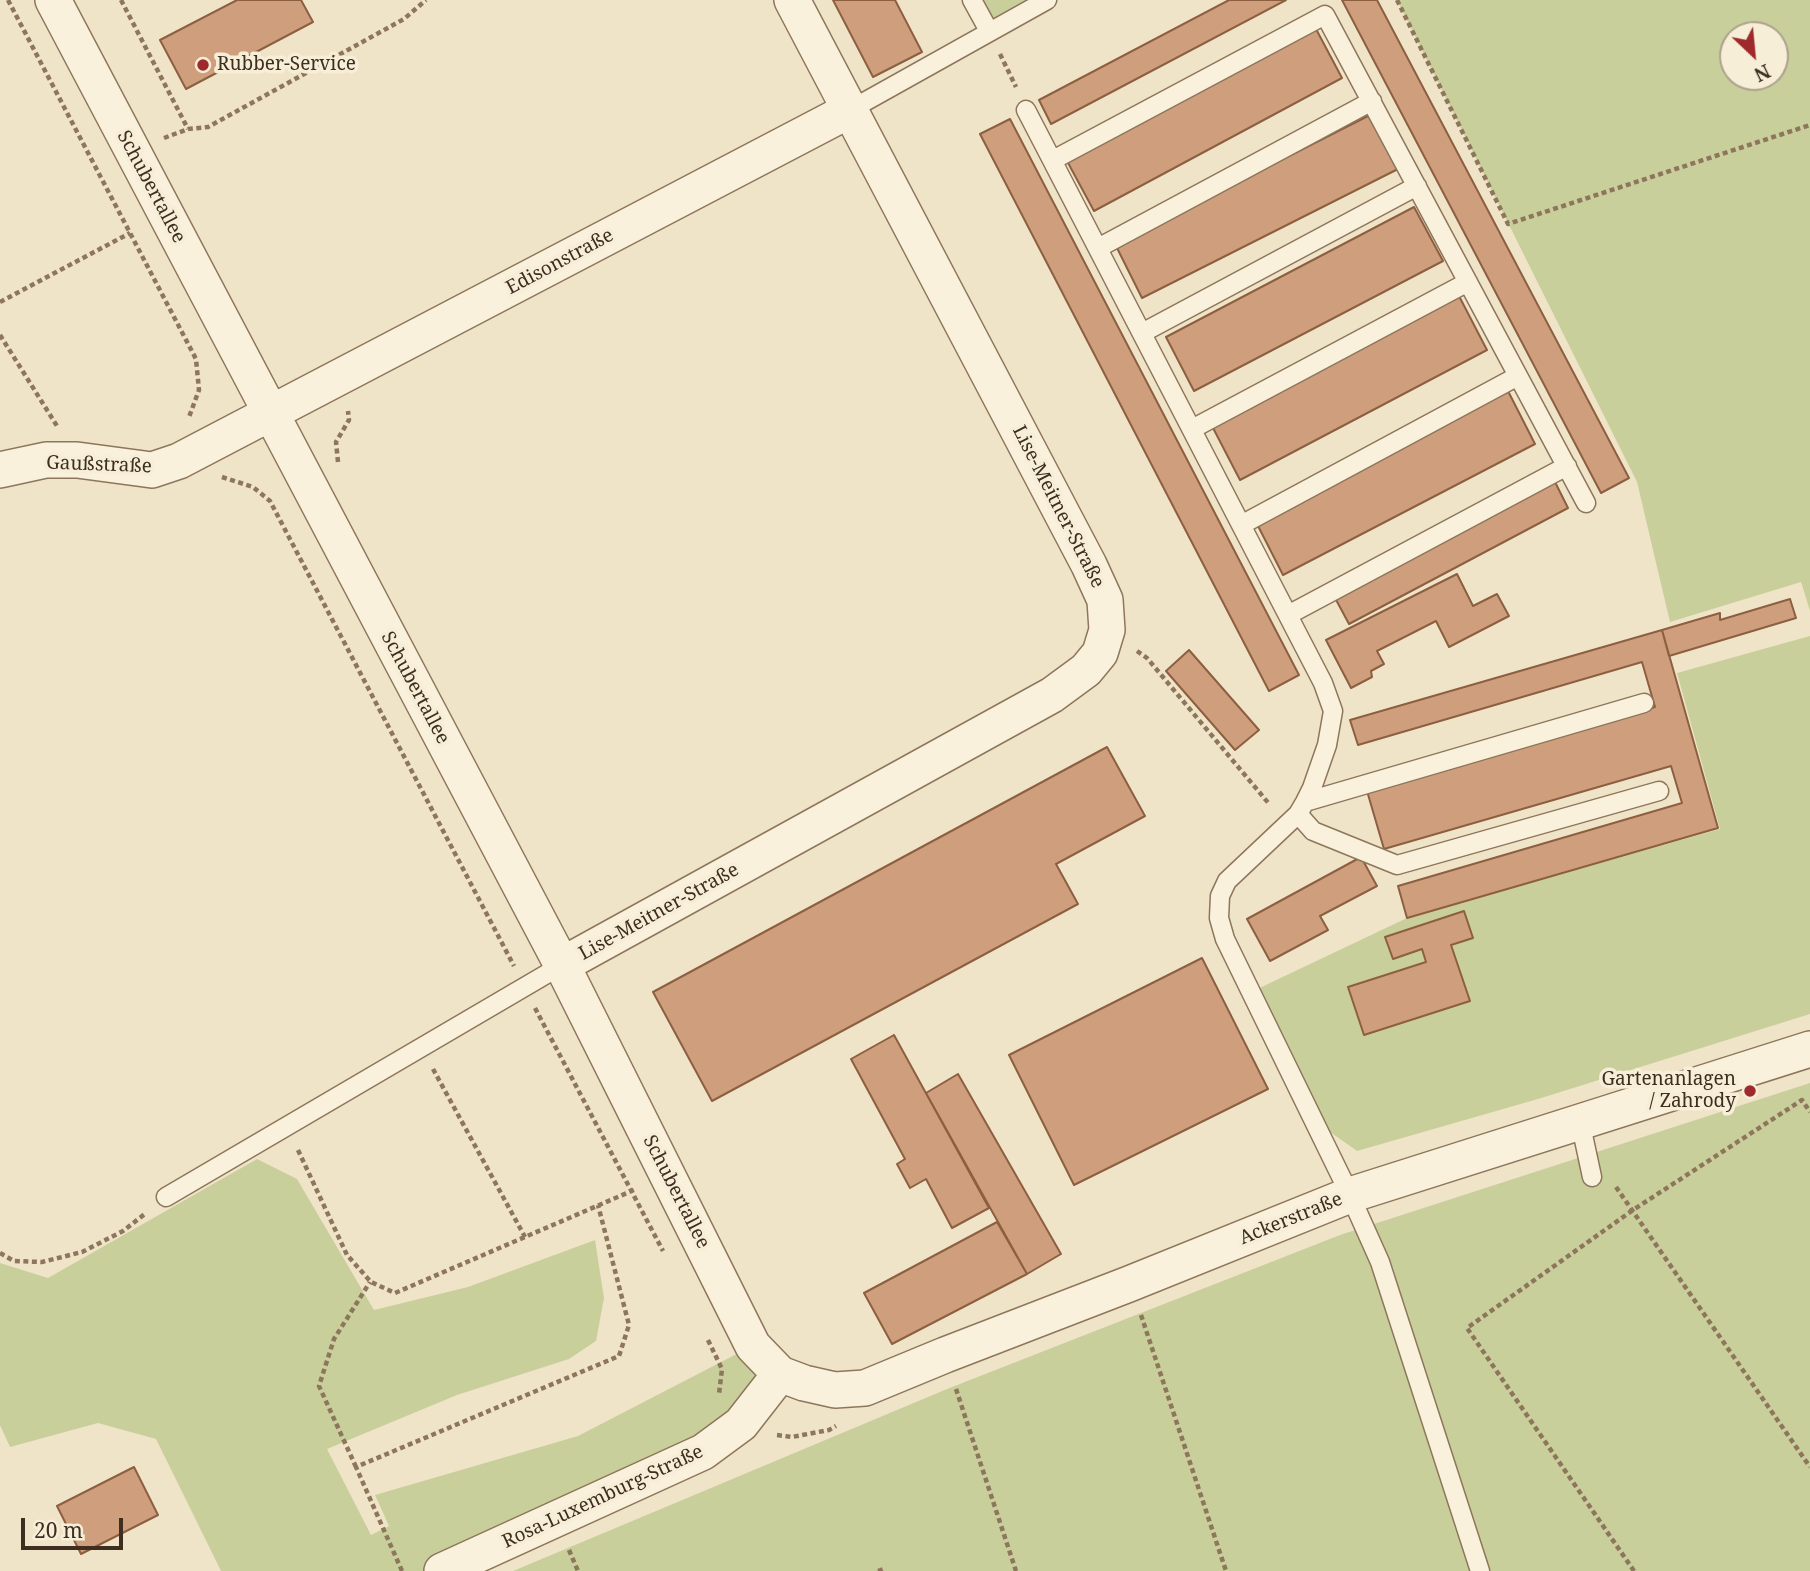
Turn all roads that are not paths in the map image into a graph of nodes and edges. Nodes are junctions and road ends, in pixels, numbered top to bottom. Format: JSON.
{"nodes":[{"id":1,"x":53,"y":0,"type":"edge"},
{"id":2,"x":792,"y":0,"type":"edge"},
{"id":3,"x":972,"y":0,"type":"edge"},
{"id":4,"x":1047,"y":0,"type":"edge"},
{"id":5,"x":989,"y":32,"type":"junction"},
{"id":6,"x":1372,"y":102,"type":"junction"},
{"id":7,"x":850,"y":110,"type":"junction"},
{"id":8,"x":1026,"y":110,"type":"road end"},
{"id":9,"x":1053,"y":160,"type":"junction"},
{"id":10,"x":1417,"y":186,"type":"junction"},
{"id":11,"x":1098,"y":248,"type":"junction"},
{"id":12,"x":1468,"y":282,"type":"junction"},
{"id":13,"x":1142,"y":333,"type":"junction"},
{"id":14,"x":1518,"y":376,"type":"junction"},
{"id":15,"x":270,"y":414,"type":"junction"},
{"id":16,"x":1192,"y":429,"type":"junction"},
{"id":17,"x":1567,"y":466,"type":"junction"},
{"id":18,"x":0,"y":470,"type":"edge"},
{"id":19,"x":1586,"y":503,"type":"dead end"},
{"id":20,"x":1241,"y":524,"type":"junction"},
{"id":21,"x":1288,"y":615,"type":"junction"},
{"id":22,"x":1644,"y":703,"type":"dead end"},
{"id":23,"x":1660,"y":791,"type":"dead end"},
{"id":24,"x":1297,"y":813,"type":"junction"},
{"id":25,"x":562,"y":965,"type":"junction"},
{"id":26,"x":1810,"y":1049,"type":"edge"},
{"id":27,"x":1580,"y":1121,"type":"junction"},
{"id":28,"x":1592,"y":1177,"type":"road end"},
{"id":29,"x":1350,"y":1195,"type":"junction"},
{"id":30,"x":166,"y":1197,"type":"road end"},
{"id":31,"x":780,"y":1374,"type":"junction"},
{"id":32,"x":442,"y":1571,"type":"edge"},
{"id":33,"x":1480,"y":1571,"type":"edge"}],
"edges":[{"from":1,"to":15,"type":"street","name":"Schubertallee"},
{"from":2,"to":7,"type":"street","name":"Lise-Meitner-Straße"},
{"from":3,"to":5,"type":"lane"},
{"from":4,"to":5,"type":"lane"},
{"from":5,"to":7,"type":"lane"},
{"from":6,"to":9,"type":"lane"},
{"from":6,"to":10,"type":"lane"},
{"from":6,"to":11,"type":"lane"},
{"from":7,"to":15,"type":"street","name":"Edisonstraße"},
{"from":7,"to":25,"type":"street","name":"Lise-Meitner-Straße"},
{"from":8,"to":9,"type":"lane"},
{"from":9,"to":11,"type":"lane"},
{"from":10,"to":12,"type":"lane"},
{"from":10,"to":13,"type":"lane"},
{"from":11,"to":13,"type":"lane"},
{"from":12,"to":14,"type":"lane"},
{"from":12,"to":16,"type":"lane"},
{"from":13,"to":16,"type":"lane"},
{"from":14,"to":17,"type":"lane"},
{"from":14,"to":20,"type":"lane"},
{"from":15,"to":18,"type":"street","name":"Gaußstraße"},
{"from":15,"to":25,"type":"street","name":"Schubertallee"},
{"from":16,"to":20,"type":"lane"},
{"from":17,"to":19,"type":"lane"},
{"from":17,"to":21,"type":"lane"},
{"from":20,"to":21,"type":"lane"},
{"from":21,"to":24,"type":"lane"},
{"from":22,"to":24,"type":"lane"},
{"from":23,"to":24,"type":"lane"},
{"from":24,"to":29,"type":"lane"},
{"from":25,"to":30,"type":"lane"},
{"from":25,"to":31,"type":"street","name":"Schubertallee"},
{"from":26,"to":27,"type":"street","name":"Ackerstraße"},
{"from":27,"to":28,"type":"lane"},
{"from":27,"to":29,"type":"street","name":"Ackerstraße"},
{"from":29,"to":31,"type":"street","name":"Ackerstraße"},
{"from":29,"to":33,"type":"lane"},
{"from":31,"to":32,"type":"street","name":"Rosa-Luxemburg-Straße"}]}
